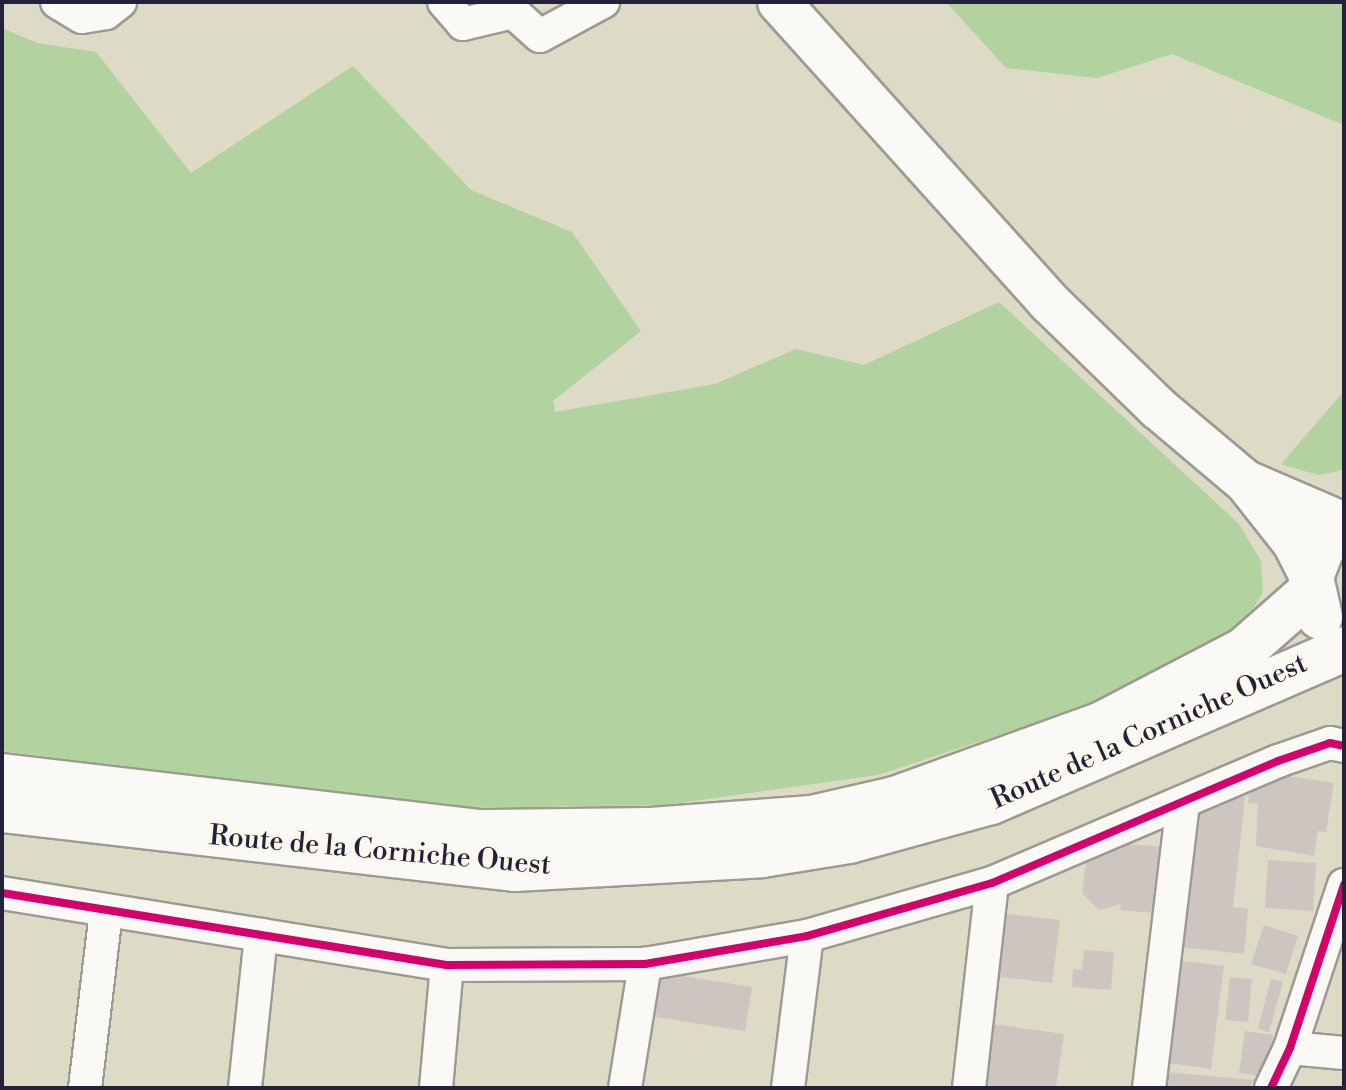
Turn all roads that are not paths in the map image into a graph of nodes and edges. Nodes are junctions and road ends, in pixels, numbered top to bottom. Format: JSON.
{"nodes":[{"id":1,"x":57,"y":2,"type":"edge"},
{"id":2,"x":120,"y":2,"type":"edge"},
{"id":3,"x":444,"y":2,"type":"edge"},
{"id":4,"x":603,"y":2,"type":"edge"},
{"id":5,"x":779,"y":2,"type":"edge"},
{"id":6,"x":1246,"y":482,"type":"junction"},
{"id":7,"x":1344,"y":524,"type":"edge"},
{"id":8,"x":1344,"y":530,"type":"edge"},
{"id":9,"x":1311,"y":584,"type":"junction"},
{"id":10,"x":1344,"y":640,"type":"edge"},
{"id":11,"x":1344,"y":649,"type":"edge"},
{"id":12,"x":1344,"y":746,"type":"edge"},
{"id":13,"x":2,"y":776,"type":"edge"},
{"id":14,"x":1183,"y":804,"type":"junction"},
{"id":15,"x":2,"y":810,"type":"edge"},
{"id":16,"x":992,"y":883,"type":"junction"},
{"id":17,"x":1344,"y":885,"type":"edge"},
{"id":18,"x":2,"y":893,"type":"edge"},
{"id":19,"x":106,"y":911,"type":"junction"},
{"id":20,"x":261,"y":935,"type":"junction"},
{"id":21,"x":807,"y":936,"type":"junction"},
{"id":22,"x":645,"y":964,"type":"junction"},
{"id":23,"x":447,"y":965,"type":"junction"},
{"id":24,"x":1290,"y":1048,"type":"junction"},
{"id":25,"x":1344,"y":1053,"type":"edge"},
{"id":26,"x":85,"y":1088,"type":"edge"},
{"id":27,"x":245,"y":1088,"type":"edge"},
{"id":28,"x":436,"y":1088,"type":"edge"},
{"id":29,"x":625,"y":1088,"type":"edge"},
{"id":30,"x":788,"y":1088,"type":"edge"},
{"id":31,"x":969,"y":1088,"type":"edge"},
{"id":32,"x":1149,"y":1088,"type":"edge"},
{"id":33,"x":1271,"y":1088,"type":"edge"}],
"edges":[{"from":1,"to":2,"type":"street"},
{"from":3,"to":4,"type":"street"},
{"from":5,"to":6,"type":"main road"},
{"from":6,"to":7,"type":"main road"},
{"from":6,"to":9,"type":"main road"},
{"from":8,"to":9,"type":"highway"},
{"from":9,"to":10,"type":"highway"},
{"from":9,"to":13,"type":"highway","name":"Route de la Corniche Ouest"},
{"from":11,"to":15,"type":"highway","name":"Route de la Corniche Ouest"},
{"from":12,"to":14,"type":"street"},
{"from":14,"to":16,"type":"street"},
{"from":14,"to":32,"type":"street"},
{"from":16,"to":21,"type":"street"},
{"from":16,"to":31,"type":"street"},
{"from":17,"to":24,"type":"street"},
{"from":18,"to":19,"type":"street"},
{"from":19,"to":20,"type":"street"},
{"from":19,"to":26,"type":"street"},
{"from":20,"to":23,"type":"street"},
{"from":20,"to":27,"type":"street"},
{"from":21,"to":22,"type":"street"},
{"from":21,"to":30,"type":"street"},
{"from":22,"to":23,"type":"street"},
{"from":22,"to":29,"type":"street"},
{"from":23,"to":28,"type":"street"},
{"from":24,"to":25,"type":"street"},
{"from":24,"to":33,"type":"street"}]}
